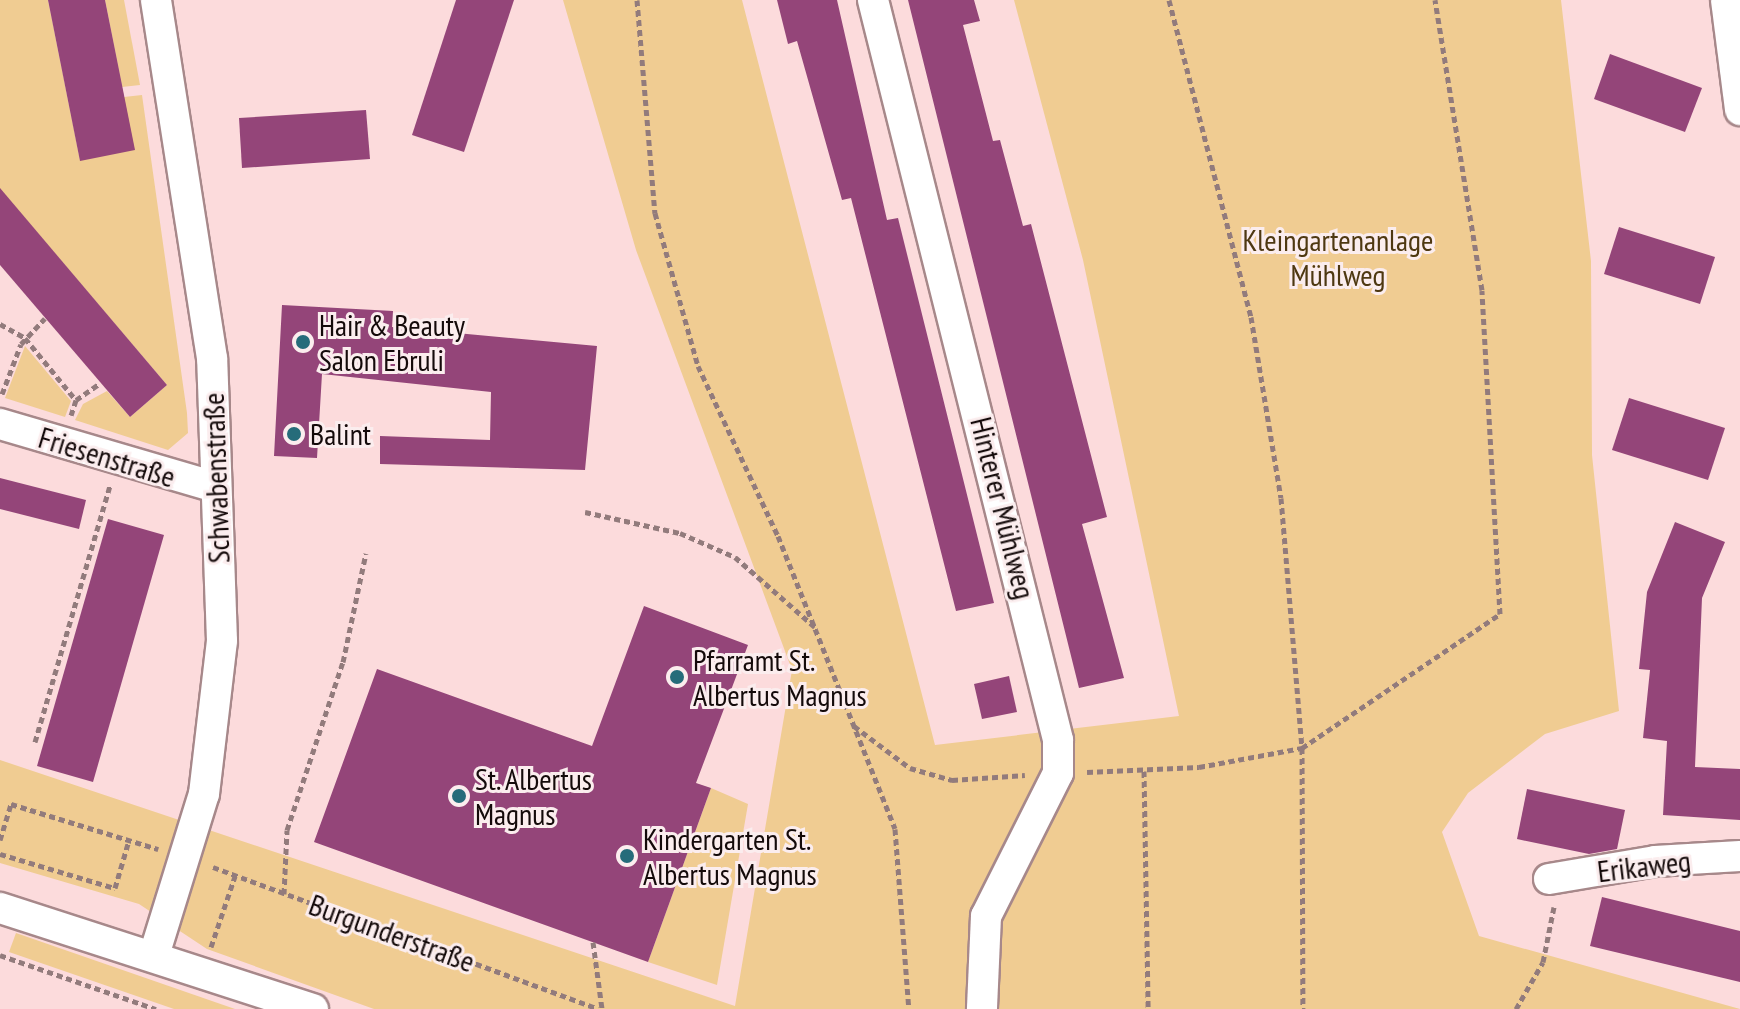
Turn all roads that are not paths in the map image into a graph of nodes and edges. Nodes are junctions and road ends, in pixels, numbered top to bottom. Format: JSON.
{"nodes":[{"id":1,"x":156,"y":0,"type":"edge"},
{"id":2,"x":873,"y":0,"type":"edge"},
{"id":3,"x":1726,"y":0,"type":"edge"},
{"id":4,"x":1740,"y":110,"type":"edge"},
{"id":5,"x":0,"y":424,"type":"edge"},
{"id":6,"x":215,"y":487,"type":"junction"},
{"id":7,"x":1740,"y":856,"type":"edge"},
{"id":8,"x":1549,"y":879,"type":"road end"},
{"id":9,"x":0,"y":908,"type":"edge"},
{"id":10,"x":155,"y":952,"type":"junction"},
{"id":11,"x":313,"y":1009,"type":"edge"},
{"id":12,"x":982,"y":1009,"type":"edge"}],
"edges":[{"from":1,"to":6,"type":"street","name":"Schwabenstraße"},
{"from":2,"to":12,"type":"street","name":"Hinterer Mühlweg"},
{"from":3,"to":4,"type":"street"},
{"from":5,"to":6,"type":"street","name":"Friesenstraße"},
{"from":6,"to":10,"type":"street","name":"Schwabenstraße"},
{"from":7,"to":8,"type":"street","name":"Erikaweg"},
{"from":9,"to":10,"type":"street"},
{"from":10,"to":11,"type":"street"}]}
